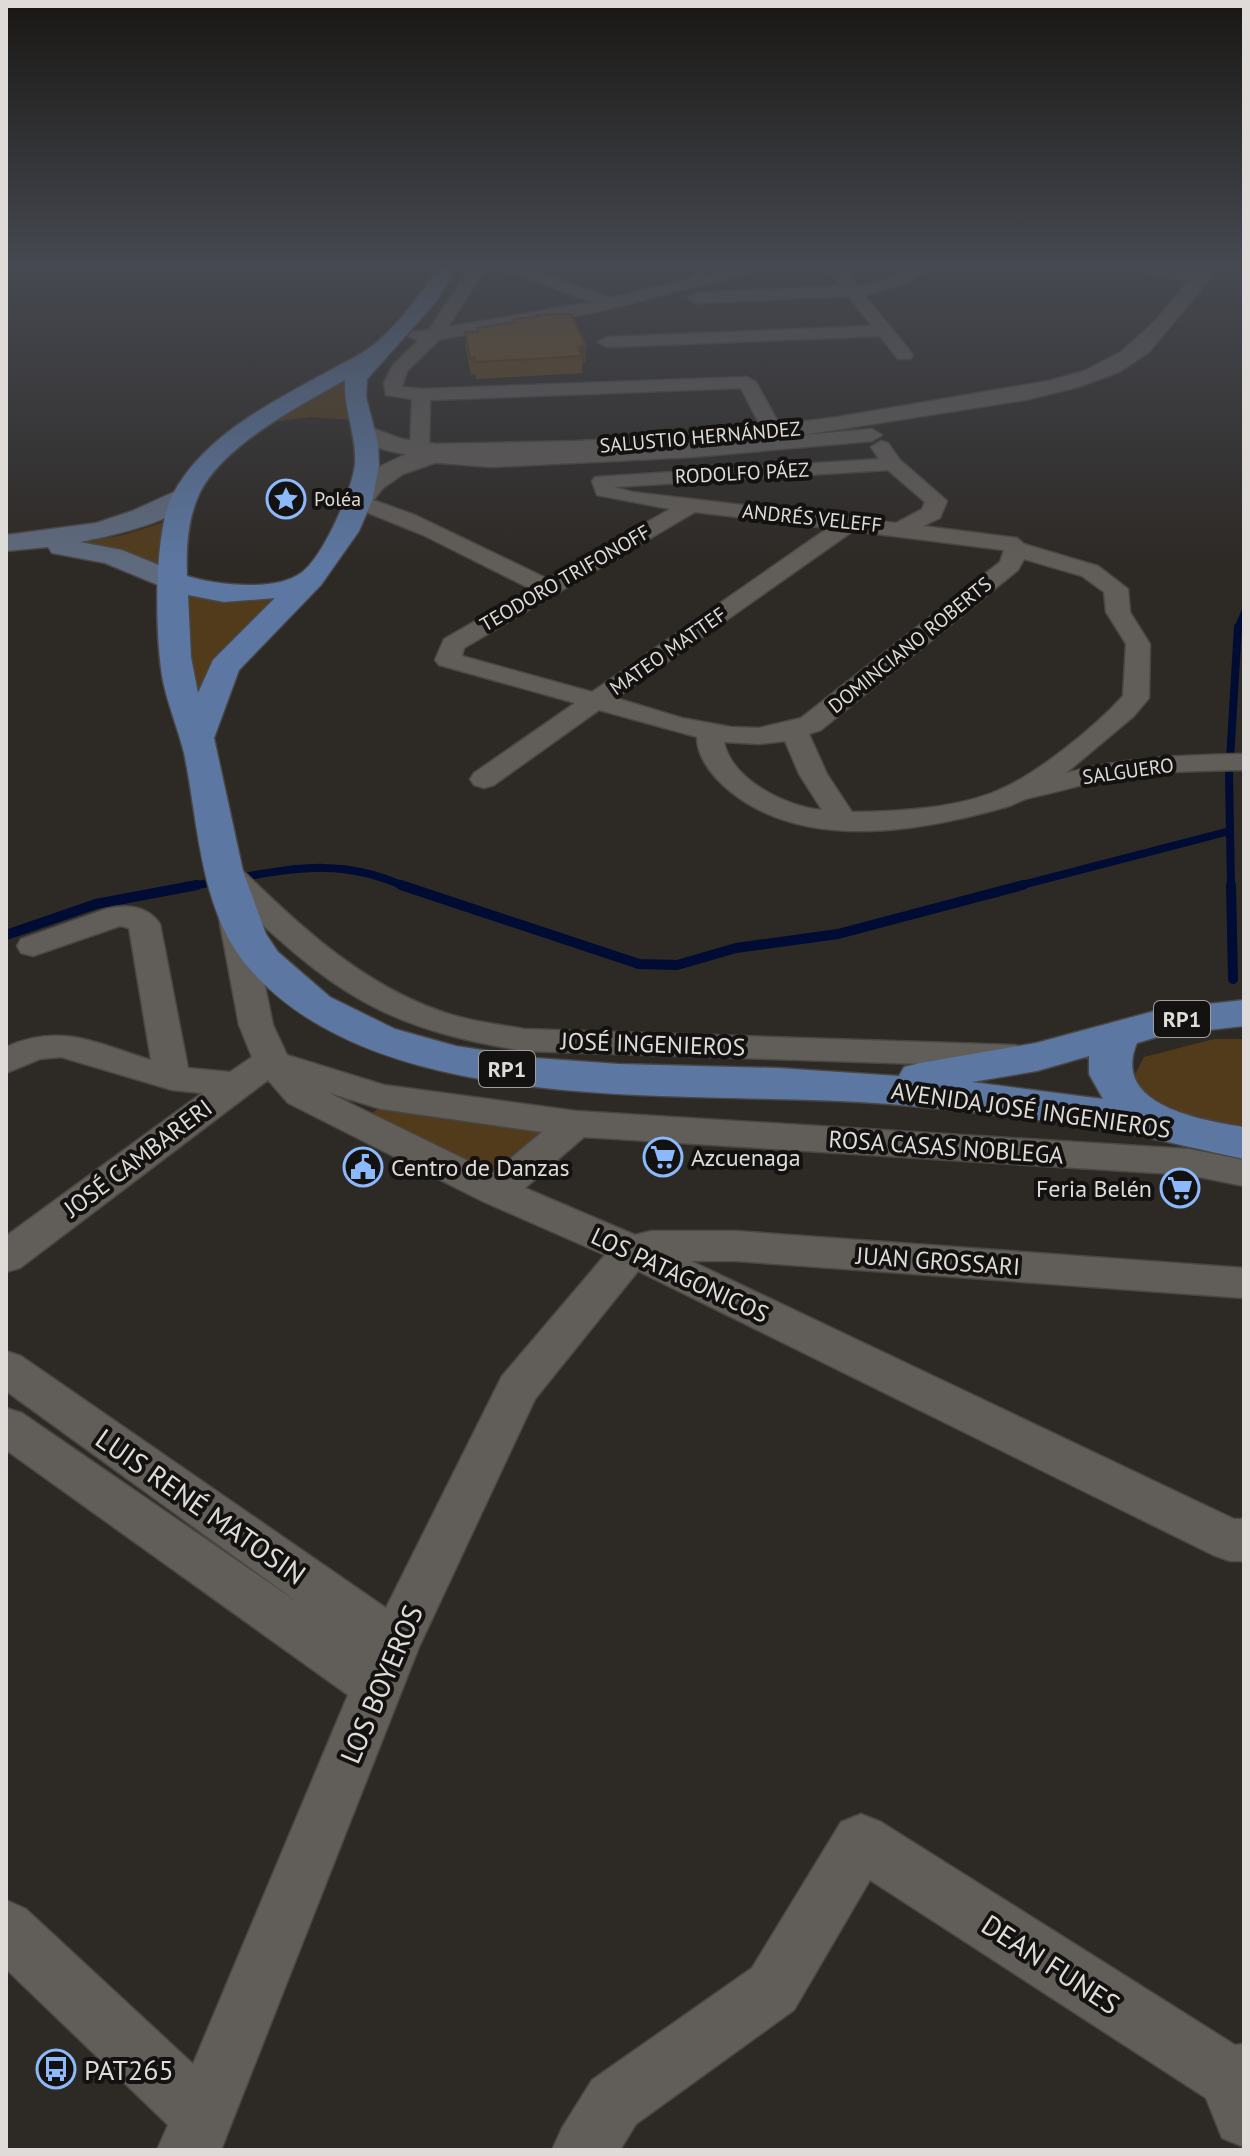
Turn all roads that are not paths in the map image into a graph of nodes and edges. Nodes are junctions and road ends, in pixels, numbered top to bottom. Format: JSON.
{"nodes":[{"id":1,"x":357,"y":364,"type":"edge"},
{"id":2,"x":367,"y":364,"type":"edge"},
{"id":3,"x":405,"y":364,"type":"edge"},
{"id":4,"x":618,"y":364,"type":"edge"},
{"id":5,"x":1116,"y":364,"type":"edge"},
{"id":6,"x":621,"y":374,"type":"junction"},
{"id":7,"x":412,"y":395,"type":"junction"},
{"id":8,"x":307,"y":420,"type":"dead end"},
{"id":9,"x":334,"y":421,"type":"dead end"},
{"id":10,"x":867,"y":427,"type":"junction"},
{"id":11,"x":253,"y":429,"type":"junction"},
{"id":12,"x":364,"y":432,"type":"junction"},
{"id":13,"x":774,"y":433,"type":"junction"},
{"id":14,"x":421,"y":454,"type":"junction"},
{"id":15,"x":593,"y":456,"type":"junction"},
{"id":16,"x":893,"y":464,"type":"junction"},
{"id":17,"x":603,"y":486,"type":"junction"},
{"id":18,"x":185,"y":495,"type":"junction"},
{"id":19,"x":359,"y":501,"type":"junction"},
{"id":20,"x":936,"y":501,"type":"junction"},
{"id":21,"x":692,"y":505,"type":"junction"},
{"id":22,"x":851,"y":522,"type":"junction"},
{"id":23,"x":903,"y":528,"type":"junction"},
{"id":24,"x":7,"y":543,"type":"edge"},
{"id":25,"x":1013,"y":546,"type":"junction"},
{"id":26,"x":311,"y":579,"type":"junction"},
{"id":27,"x":173,"y":581,"type":"junction"},
{"id":28,"x":548,"y":588,"type":"junction"},
{"id":29,"x":598,"y":701,"type":"junction"},
{"id":30,"x":795,"y":732,"type":"junction"},
{"id":31,"x":711,"y":733,"type":"junction"},
{"id":32,"x":199,"y":735,"type":"junction"},
{"id":33,"x":1244,"y":762,"type":"edge"},
{"id":34,"x":484,"y":779,"type":"dead end"},
{"id":35,"x":1014,"y":795,"type":"junction"},
{"id":36,"x":843,"y":821,"type":"junction"},
{"id":37,"x":229,"y":889,"type":"junction"},
{"id":38,"x":33,"y":946,"type":"dead end"},
{"id":39,"x":1244,"y":1013,"type":"edge"},
{"id":40,"x":1121,"y":1032,"type":"junction"},
{"id":41,"x":14,"y":1057,"type":"edge"},
{"id":42,"x":1037,"y":1057,"type":"junction"},
{"id":43,"x":271,"y":1060,"type":"junction"},
{"id":44,"x":172,"y":1078,"type":"junction"},
{"id":45,"x":237,"y":1085,"type":"junction"},
{"id":46,"x":842,"y":1085,"type":"junction"},
{"id":47,"x":576,"y":1124,"type":"junction"},
{"id":48,"x":1158,"y":1124,"type":"junction"},
{"id":49,"x":1238,"y":1152,"type":"edge"},
{"id":50,"x":496,"y":1191,"type":"junction"},
{"id":51,"x":632,"y":1250,"type":"junction"},
{"id":52,"x":6,"y":1257,"type":"edge"},
{"id":53,"x":1244,"y":1283,"type":"edge"},
{"id":54,"x":6,"y":1368,"type":"edge"},
{"id":55,"x":6,"y":1426,"type":"edge"},
{"id":56,"x":1244,"y":1540,"type":"edge"},
{"id":57,"x":386,"y":1664,"type":"junction"},
{"id":58,"x":6,"y":1929,"type":"edge"},
{"id":59,"x":1239,"y":2089,"type":"edge"},
{"id":60,"x":196,"y":2132,"type":"edge"},
{"id":61,"x":584,"y":2150,"type":"edge"}],
"edges":[{"from":1,"to":11,"type":"main road","number":"RP1"},
{"from":2,"to":12,"type":"main road"},
{"from":3,"to":7,"type":"street"},
{"from":4,"to":6,"type":"street"},
{"from":5,"to":10,"type":"street","name":"SALUSTIO HERNÁNDEZ"},
{"from":6,"to":7,"type":"street"},
{"from":6,"to":13,"type":"street"},
{"from":7,"to":14,"type":"street"},
{"from":8,"to":11,"type":"main road","number":"RP1"},
{"from":9,"to":12,"type":"main road"},
{"from":10,"to":13,"type":"street","name":"SALUSTIO HERNÁNDEZ"},
{"from":10,"to":15,"type":"street"},
{"from":10,"to":16,"type":"street"},
{"from":11,"to":18,"type":"main road","name":"AVENIDA JOSÉ INGENIEROS","number":"RP1"},
{"from":12,"to":14,"type":"street"},
{"from":12,"to":19,"type":"main road"},
{"from":13,"to":14,"type":"street","name":"SALUSTIO HERNÁNDEZ"},
{"from":14,"to":15,"type":"street"},
{"from":14,"to":19,"type":"street"},
{"from":15,"to":17,"type":"street"},
{"from":16,"to":17,"type":"street","name":"RODOLFO PÁEZ"},
{"from":16,"to":20,"type":"street"},
{"from":17,"to":21,"type":"street","name":"ANDRÉS VELEFF"},
{"from":18,"to":24,"type":"main road"},
{"from":18,"to":27,"type":"main road","name":"AVENIDA JOSÉ INGENIEROS","number":"RP1"},
{"from":19,"to":26,"type":"main road"},
{"from":19,"to":28,"type":"street"},
{"from":20,"to":23,"type":"street"},
{"from":20,"to":25,"type":"street"},
{"from":21,"to":22,"type":"street","name":"ANDRÉS VELEFF"},
{"from":21,"to":28,"type":"street","name":"TEODORO TRIFONOFF"},
{"from":22,"to":23,"type":"street","name":"ANDRÉS VELEFF"},
{"from":22,"to":29,"type":"street","name":"MATEO MATTEF"},
{"from":23,"to":25,"type":"street","name":"ANDRÉS VELEFF"},
{"from":24,"to":27,"type":"main road"},
{"from":25,"to":30,"type":"street","name":"DOMINCIANO ROBERTS"},
{"from":25,"to":35,"type":"street"},
{"from":26,"to":27,"type":"main road"},
{"from":26,"to":32,"type":"main road"},
{"from":27,"to":32,"type":"main road","name":"AVENIDA JOSÉ INGENIEROS","number":"RP1"},
{"from":28,"to":29,"type":"street","name":"TEODORO TRIFONOFF"},
{"from":29,"to":31,"type":"street"},
{"from":29,"to":34,"type":"street","name":"MATEO MATTEF"},
{"from":30,"to":31,"type":"street"},
{"from":30,"to":36,"type":"street"},
{"from":31,"to":36,"type":"street","name":"SALGUERO"},
{"from":32,"to":37,"type":"main road","name":"AVENIDA JOSÉ INGENIEROS","number":"RP1"},
{"from":33,"to":35,"type":"street","name":"SALGUERO"},
{"from":35,"to":36,"type":"street","name":"SALGUERO"},
{"from":37,"to":42,"type":"street","name":"JOSÉ INGENIEROS"},
{"from":37,"to":43,"type":"street","name":"LOS PATAGONICOS"},
{"from":37,"to":46,"type":"main road","name":"AVENIDA JOSÉ INGENIEROS","number":"RP1"},
{"from":38,"to":44,"type":"street"},
{"from":39,"to":40,"type":"main road","name":"AVENIDA JOSÉ INGENIEROS","number":"RP1"},
{"from":40,"to":42,"type":"main road","name":"AVENIDA JOSÉ INGENIEROS","number":"RP1"},
{"from":40,"to":48,"type":"main road","number":"RP1"},
{"from":41,"to":44,"type":"street"},
{"from":42,"to":46,"type":"main road","name":"AVENIDA JOSÉ INGENIEROS","number":"RP1"},
{"from":43,"to":45,"type":"street","name":"JOSÉ CAMBARERI"},
{"from":43,"to":47,"type":"street","name":"ROSA CASAS NOBLEGA"},
{"from":43,"to":50,"type":"street","name":"LOS PATAGONICOS"},
{"from":44,"to":45,"type":"street"},
{"from":45,"to":52,"type":"street","name":"JOSÉ CAMBARERI"},
{"from":46,"to":48,"type":"main road","name":"AVENIDA JOSÉ INGENIEROS","number":"RP1"},
{"from":47,"to":49,"type":"street","name":"ROSA CASAS NOBLEGA"},
{"from":47,"to":50,"type":"street"},
{"from":48,"to":49,"type":"main road","name":"AVENIDA JOSÉ INGENIEROS","number":"RP1"},
{"from":50,"to":51,"type":"street","name":"LOS PATAGONICOS"},
{"from":51,"to":53,"type":"street","name":"JUAN GROSSARI"},
{"from":51,"to":56,"type":"street","name":"LOS PATAGONICOS"},
{"from":51,"to":57,"type":"street","name":"LOS BOYEROS"},
{"from":54,"to":57,"type":"street","name":"LUIS RENÉ MATOSIN"},
{"from":55,"to":57,"type":"street","name":"LUIS RENÉ MATOSIN"},
{"from":57,"to":60,"type":"street","name":"LOS BOYEROS"},
{"from":58,"to":60,"type":"street"},
{"from":59,"to":61,"type":"street","name":"DEAN FUNES"}]}
